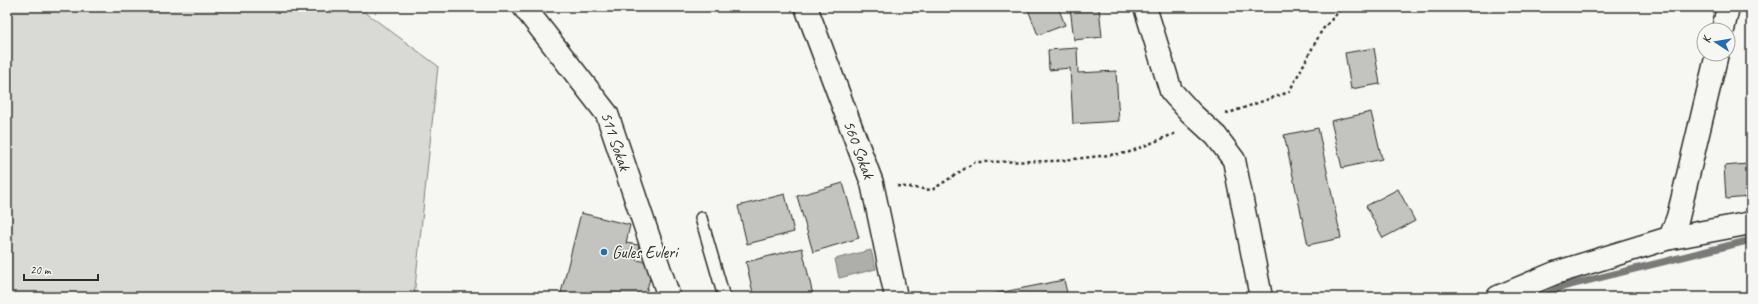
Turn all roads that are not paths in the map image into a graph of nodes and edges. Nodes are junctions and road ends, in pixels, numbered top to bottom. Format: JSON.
{"nodes":[{"id":1,"x":524,"y":7,"type":"edge"},
{"id":2,"x":806,"y":7,"type":"edge"},
{"id":3,"x":1145,"y":7,"type":"edge"},
{"id":4,"x":1728,"y":7,"type":"edge"},
{"id":5,"x":1725,"y":22,"type":"edge"},
{"id":6,"x":1715,"y":62,"type":"edge"},
{"id":7,"x":701,"y":218,"type":"dead end"},
{"id":8,"x":1751,"y":223,"type":"edge"},
{"id":9,"x":1670,"y":238,"type":"junction"},
{"id":10,"x":669,"y":297,"type":"edge"},
{"id":11,"x":724,"y":297,"type":"edge"},
{"id":12,"x":896,"y":297,"type":"edge"},
{"id":13,"x":1261,"y":297,"type":"edge"},
{"id":14,"x":1498,"y":297,"type":"edge"}],
"edges":[{"from":1,"to":10,"type":"street","name":"511 Sokak"},
{"from":2,"to":12,"type":"street","name":"560 Sokak"},
{"from":3,"to":13,"type":"street"},
{"from":4,"to":5,"type":"street"},
{"from":6,"to":9,"type":"street"},
{"from":7,"to":11,"type":"lane"},
{"from":8,"to":9,"type":"street"},
{"from":9,"to":14,"type":"street"}]}
